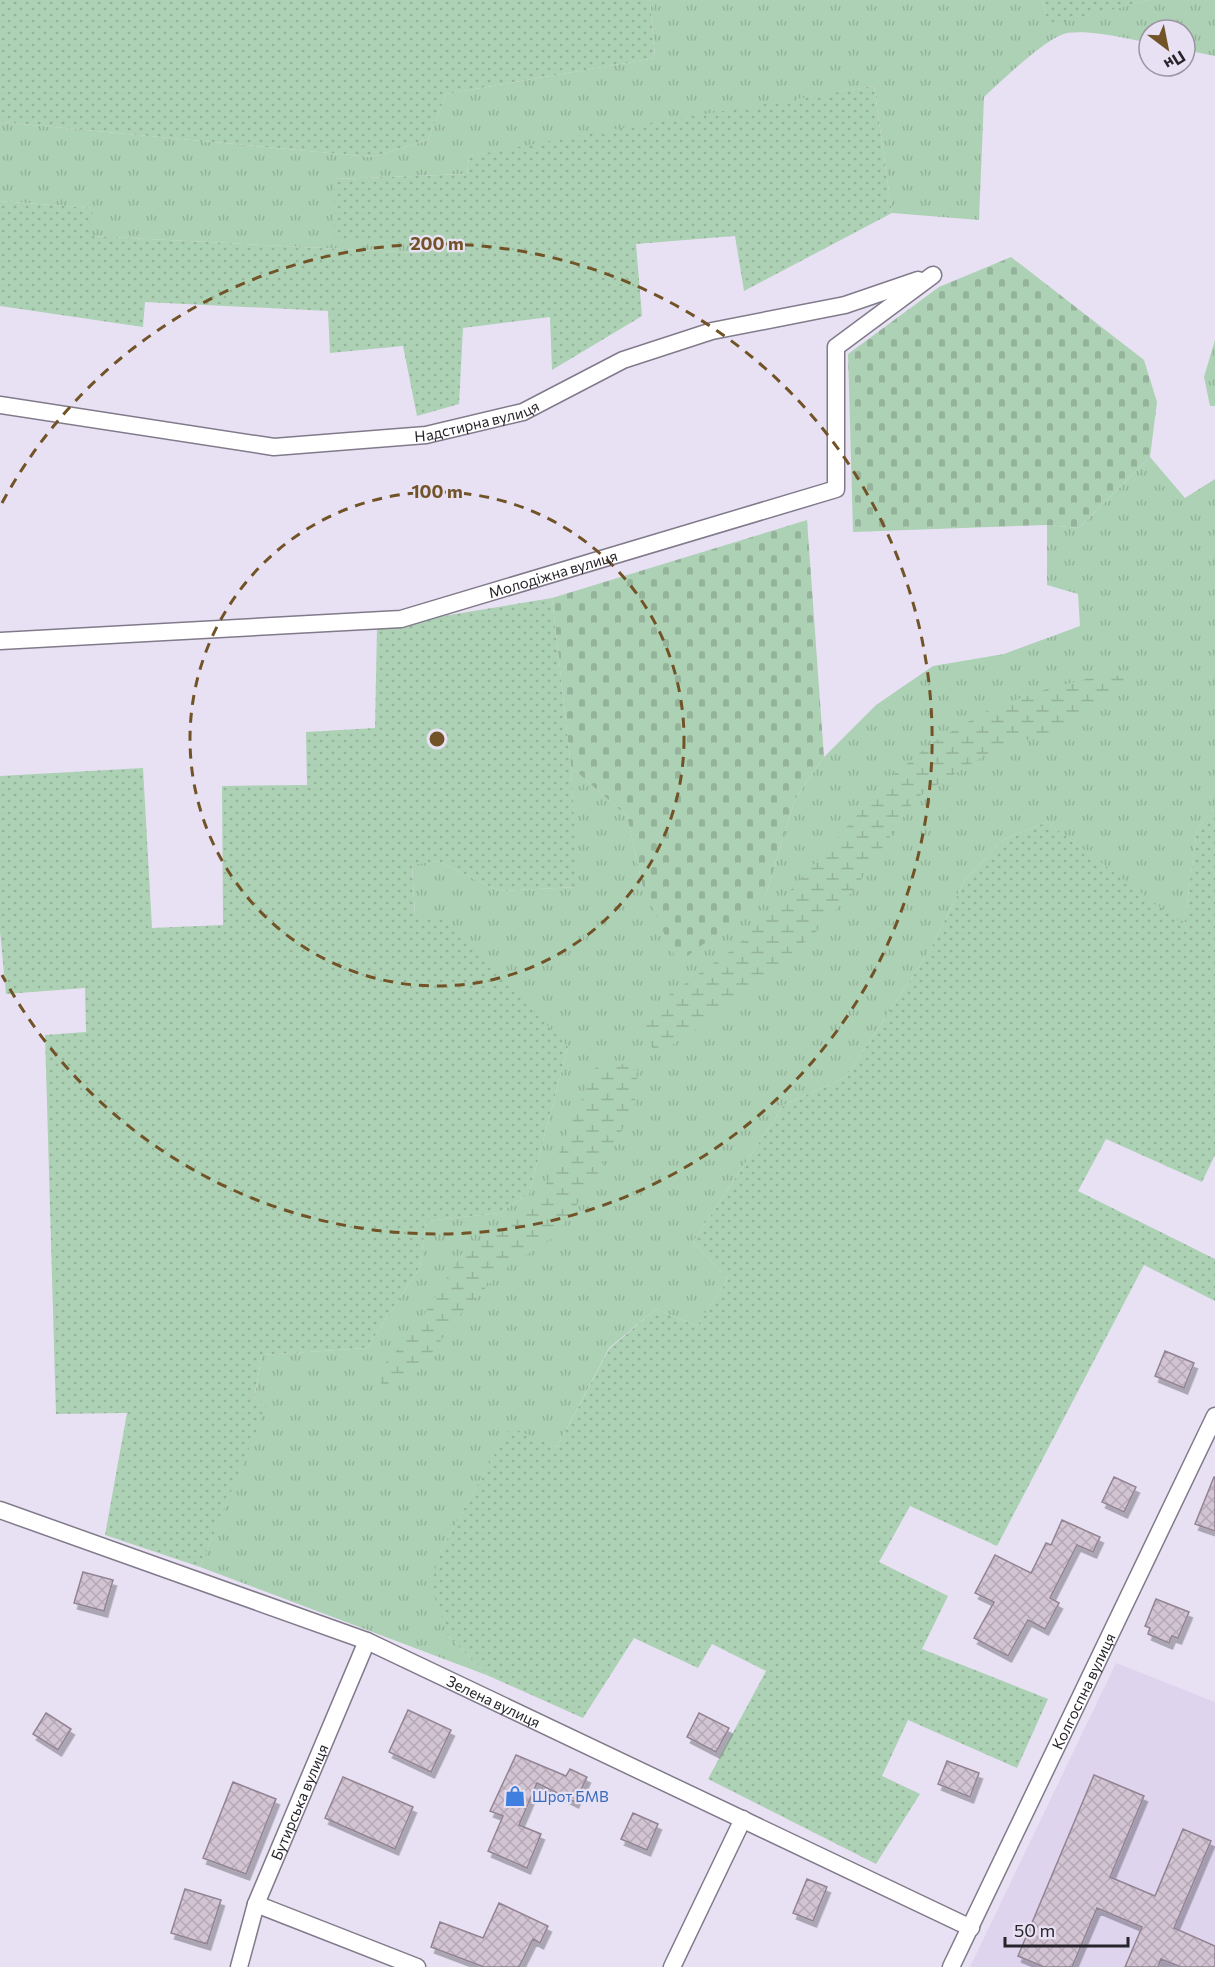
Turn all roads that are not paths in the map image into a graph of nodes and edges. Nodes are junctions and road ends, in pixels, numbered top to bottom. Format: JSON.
{"nodes":[{"id":1,"x":933,"y":275,"type":"joint"},
{"id":2,"x":0,"y":405,"type":"edge"},
{"id":3,"x":0,"y":641,"type":"edge"},
{"id":4,"x":1215,"y":1416,"type":"edge"},
{"id":5,"x":0,"y":1510,"type":"edge"},
{"id":6,"x":367,"y":1641,"type":"junction"},
{"id":7,"x":743,"y":1819,"type":"junction"},
{"id":8,"x":256,"y":1904,"type":"junction"},
{"id":9,"x":970,"y":1928,"type":"junction"},
{"id":10,"x":239,"y":1967,"type":"edge"},
{"id":11,"x":417,"y":1967,"type":"edge"},
{"id":12,"x":672,"y":1967,"type":"edge"},
{"id":13,"x":951,"y":1967,"type":"edge"}],
"edges":[{"from":1,"to":2,"type":"street","name":"Надстирна вулиця"},
{"from":1,"to":3,"type":"street","name":"Молодіжна вулиця"},
{"from":4,"to":9,"type":"street","name":"Колгоспна вулиця"},
{"from":5,"to":6,"type":"street","name":"Зелена вулиця"},
{"from":6,"to":7,"type":"street","name":"Зелена вулиця"},
{"from":6,"to":8,"type":"street","name":"Бутирська вулиця"},
{"from":7,"to":9,"type":"street","name":"Зелена вулиця"},
{"from":7,"to":12,"type":"street"},
{"from":8,"to":10,"type":"street","name":"Бутирська вулиця"},
{"from":8,"to":11,"type":"street"},
{"from":9,"to":13,"type":"street","name":"Колгоспна вулиця"}]}
